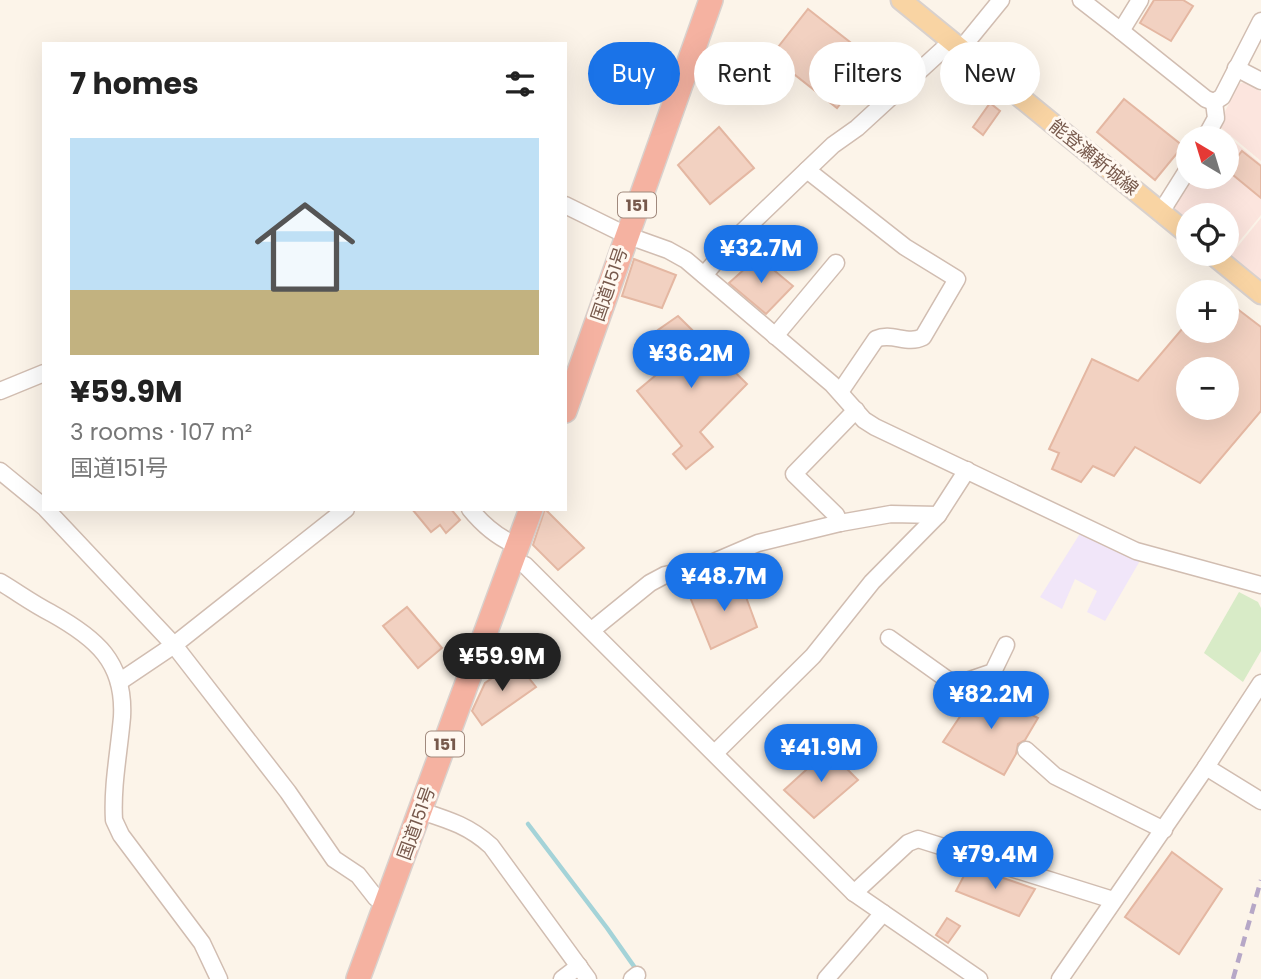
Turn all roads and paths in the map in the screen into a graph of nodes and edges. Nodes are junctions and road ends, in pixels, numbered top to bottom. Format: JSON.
{"nodes":[{"id":1,"x":711,"y":0,"type":"edge"},
{"id":2,"x":901,"y":0,"type":"edge"},
{"id":3,"x":1001,"y":0,"type":"edge"},
{"id":4,"x":1081,"y":0,"type":"edge"},
{"id":5,"x":1140,"y":0,"type":"edge"},
{"id":6,"x":1261,"y":21,"type":"edge"},
{"id":7,"x":1121,"y":31,"type":"junction"},
{"id":8,"x":952,"y":42,"type":"edge"},
{"id":9,"x":959,"y":42,"type":"edge"},
{"id":10,"x":940,"y":58,"type":"edge"},
{"id":11,"x":1237,"y":68,"type":"junction"},
{"id":12,"x":1261,"y":81,"type":"edge"},
{"id":13,"x":1214,"y":102,"type":"junction"},
{"id":14,"x":1030,"y":105,"type":"edge"},
{"id":15,"x":1212,"y":126,"type":"edge"},
{"id":16,"x":807,"y":170,"type":"junction"},
{"id":17,"x":1176,"y":188,"type":"edge"},
{"id":18,"x":567,"y":206,"type":"edge"},
{"id":19,"x":1161,"y":212,"type":"junction"},
{"id":20,"x":1176,"y":224,"type":"edge"},
{"id":21,"x":626,"y":235,"type":"junction"},
{"id":22,"x":836,"y":263,"type":"dead end"},
{"id":23,"x":1227,"y":266,"type":"edge"},
{"id":24,"x":704,"y":275,"type":"junction"},
{"id":25,"x":1261,"y":294,"type":"edge"},
{"id":26,"x":775,"y":336,"type":"junction"},
{"id":27,"x":42,"y":374,"type":"edge"},
{"id":28,"x":0,"y":391,"type":"edge"},
{"id":29,"x":840,"y":392,"type":"junction"},
{"id":30,"x":567,"y":405,"type":"edge"},
{"id":31,"x":856,"y":410,"type":"junction"},
{"id":32,"x":967,"y":470,"type":"junction"},
{"id":33,"x":0,"y":471,"type":"edge"},
{"id":34,"x":42,"y":506,"type":"edge"},
{"id":35,"x":48,"y":511,"type":"edge"},
{"id":36,"x":343,"y":511,"type":"edge"},
{"id":37,"x":472,"y":511,"type":"edge"},
{"id":38,"x":530,"y":511,"type":"edge"},
{"id":39,"x":938,"y":515,"type":"junction"},
{"id":40,"x":840,"y":523,"type":"junction"},
{"id":41,"x":516,"y":553,"type":"junction"},
{"id":42,"x":0,"y":582,"type":"edge"},
{"id":43,"x":1261,"y":585,"type":"edge"},
{"id":44,"x":592,"y":630,"type":"junction"},
{"id":45,"x":889,"y":638,"type":"dead end"},
{"id":46,"x":174,"y":645,"type":"junction"},
{"id":47,"x":1006,"y":645,"type":"dead end"},
{"id":48,"x":119,"y":682,"type":"junction"},
{"id":49,"x":1261,"y":683,"type":"edge"},
{"id":50,"x":1026,"y":750,"type":"dead end"},
{"id":51,"x":715,"y":753,"type":"junction"},
{"id":52,"x":1206,"y":766,"type":"junction"},
{"id":53,"x":1261,"y":801,"type":"edge"},
{"id":54,"x":421,"y":811,"type":"junction"},
{"id":55,"x":1164,"y":830,"type":"junction"},
{"id":56,"x":854,"y":893,"type":"junction"},
{"id":57,"x":1113,"y":900,"type":"junction"},
{"id":58,"x":387,"y":902,"type":"junction"},
{"id":59,"x":883,"y":913,"type":"junction"},
{"id":60,"x":583,"y":972,"type":"edge"},
{"id":61,"x":219,"y":979,"type":"edge"},
{"id":62,"x":358,"y":979,"type":"edge"},
{"id":63,"x":562,"y":979,"type":"edge"},
{"id":64,"x":826,"y":979,"type":"edge"},
{"id":65,"x":979,"y":979,"type":"edge"},
{"id":66,"x":1060,"y":979,"type":"edge"}],
"edges":[{"from":1,"to":21,"type":"highway","name":"国道151号","number":"151"},
{"from":2,"to":8,"type":"main road","name":"能登瀬新城線"},
{"from":3,"to":9,"type":"street"},
{"from":4,"to":7,"type":"street"},
{"from":5,"to":7,"type":"street"},
{"from":6,"to":11,"type":"street"},
{"from":7,"to":13,"type":"street"},
{"from":10,"to":16,"type":"street"},
{"from":11,"to":12,"type":"street"},
{"from":11,"to":13,"type":"street"},
{"from":13,"to":15,"type":"street"},
{"from":14,"to":19,"type":"main road","name":"能登瀬新城線"},
{"from":16,"to":24,"type":"street"},
{"from":16,"to":29,"type":"street"},
{"from":17,"to":19,"type":"street"},
{"from":18,"to":21,"type":"street"},
{"from":19,"to":20,"type":"main road","name":"能登瀬新城線"},
{"from":21,"to":24,"type":"street"},
{"from":21,"to":30,"type":"highway","name":"国道151号","number":"151"},
{"from":22,"to":26,"type":"street"},
{"from":23,"to":25,"type":"main road"},
{"from":24,"to":26,"type":"street"},
{"from":26,"to":29,"type":"street"},
{"from":27,"to":28,"type":"street"},
{"from":29,"to":31,"type":"street"},
{"from":31,"to":32,"type":"street"},
{"from":31,"to":40,"type":"street"},
{"from":32,"to":39,"type":"street"},
{"from":32,"to":43,"type":"street"},
{"from":33,"to":34,"type":"street"},
{"from":35,"to":46,"type":"street"},
{"from":36,"to":46,"type":"street"},
{"from":37,"to":41,"type":"street"},
{"from":38,"to":41,"type":"highway","name":"国道151号","number":"151"},
{"from":39,"to":40,"type":"street"},
{"from":39,"to":51,"type":"street"},
{"from":40,"to":44,"type":"street"},
{"from":41,"to":44,"type":"street"},
{"from":41,"to":54,"type":"highway","name":"国道151号","number":"151"},
{"from":42,"to":48,"type":"street"},
{"from":44,"to":51,"type":"street"},
{"from":45,"to":47,"type":"street"},
{"from":46,"to":48,"type":"street"},
{"from":46,"to":58,"type":"street"},
{"from":48,"to":61,"type":"street"},
{"from":49,"to":52,"type":"street"},
{"from":50,"to":55,"type":"street"},
{"from":51,"to":56,"type":"street"},
{"from":52,"to":53,"type":"street"},
{"from":52,"to":55,"type":"street"},
{"from":54,"to":58,"type":"highway","name":"国道151号","number":"151"},
{"from":54,"to":60,"type":"street"},
{"from":55,"to":57,"type":"street"},
{"from":56,"to":57,"type":"street"},
{"from":56,"to":59,"type":"street"},
{"from":57,"to":66,"type":"street"},
{"from":58,"to":62,"type":"highway","name":"国道151号","number":"151"},
{"from":59,"to":64,"type":"street"},
{"from":59,"to":65,"type":"street"},
{"from":60,"to":63,"type":"street"}]}
